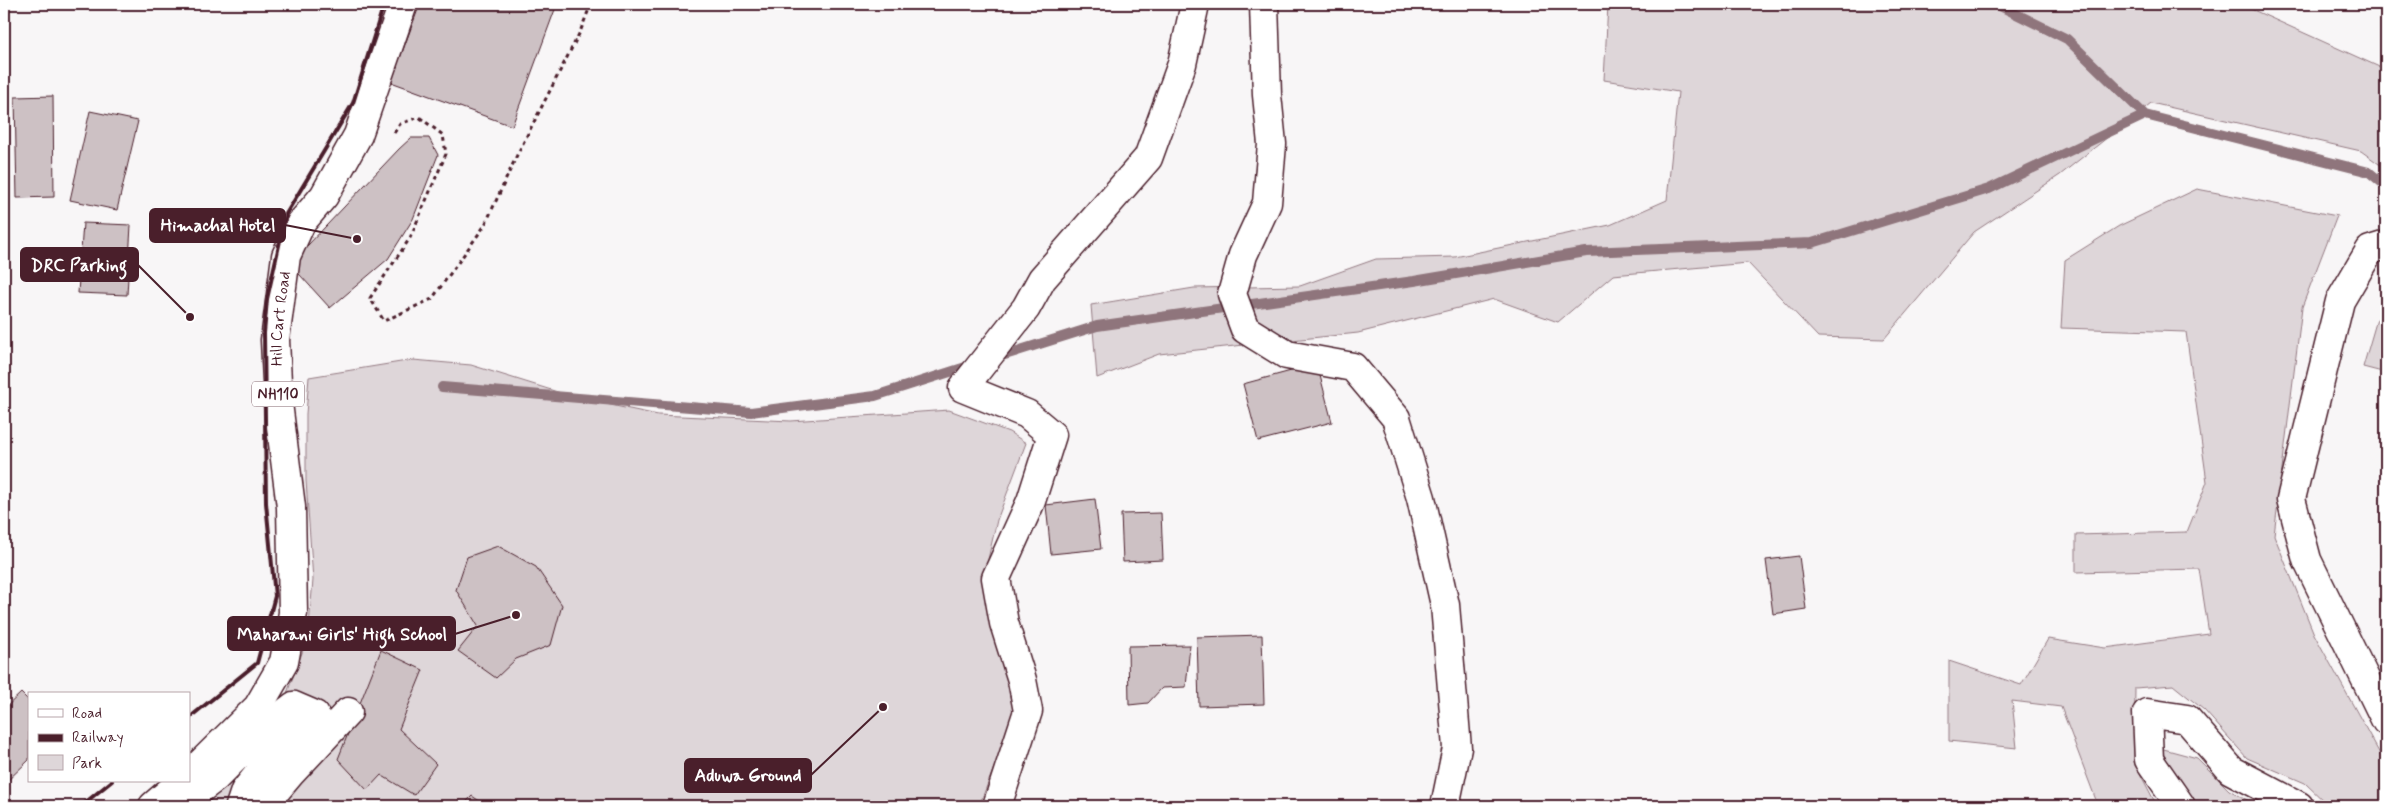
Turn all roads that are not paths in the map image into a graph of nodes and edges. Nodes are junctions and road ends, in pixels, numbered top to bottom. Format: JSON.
{"nodes":[{"id":1,"x":404,"y":4,"type":"edge"},
{"id":2,"x":1195,"y":4,"type":"edge"},
{"id":3,"x":1264,"y":4,"type":"edge"},
{"id":4,"x":2386,"y":245,"type":"edge"},
{"id":5,"x":348,"y":712,"type":"dead end"},
{"id":6,"x":2386,"y":721,"type":"edge"},
{"id":7,"x":190,"y":774,"type":"edge"},
{"id":8,"x":181,"y":782,"type":"edge"},
{"id":9,"x":153,"y":806,"type":"edge"},
{"id":10,"x":178,"y":806,"type":"edge"},
{"id":11,"x":240,"y":806,"type":"edge"},
{"id":12,"x":264,"y":806,"type":"edge"},
{"id":13,"x":997,"y":806,"type":"edge"},
{"id":14,"x":1445,"y":806,"type":"edge"},
{"id":15,"x":2181,"y":806,"type":"edge"},
{"id":16,"x":2299,"y":806,"type":"edge"}],
"edges":[{"from":1,"to":7,"type":"main road","name":"Hill Cart Road","number":"NH110"},
{"from":2,"to":13,"type":"main road"},
{"from":3,"to":14,"type":"main road"},
{"from":4,"to":6,"type":"main road"},
{"from":5,"to":12,"type":"main road"},
{"from":8,"to":9,"type":"main road"},
{"from":10,"to":11,"type":"main road"},
{"from":15,"to":16,"type":"main road"}]}
